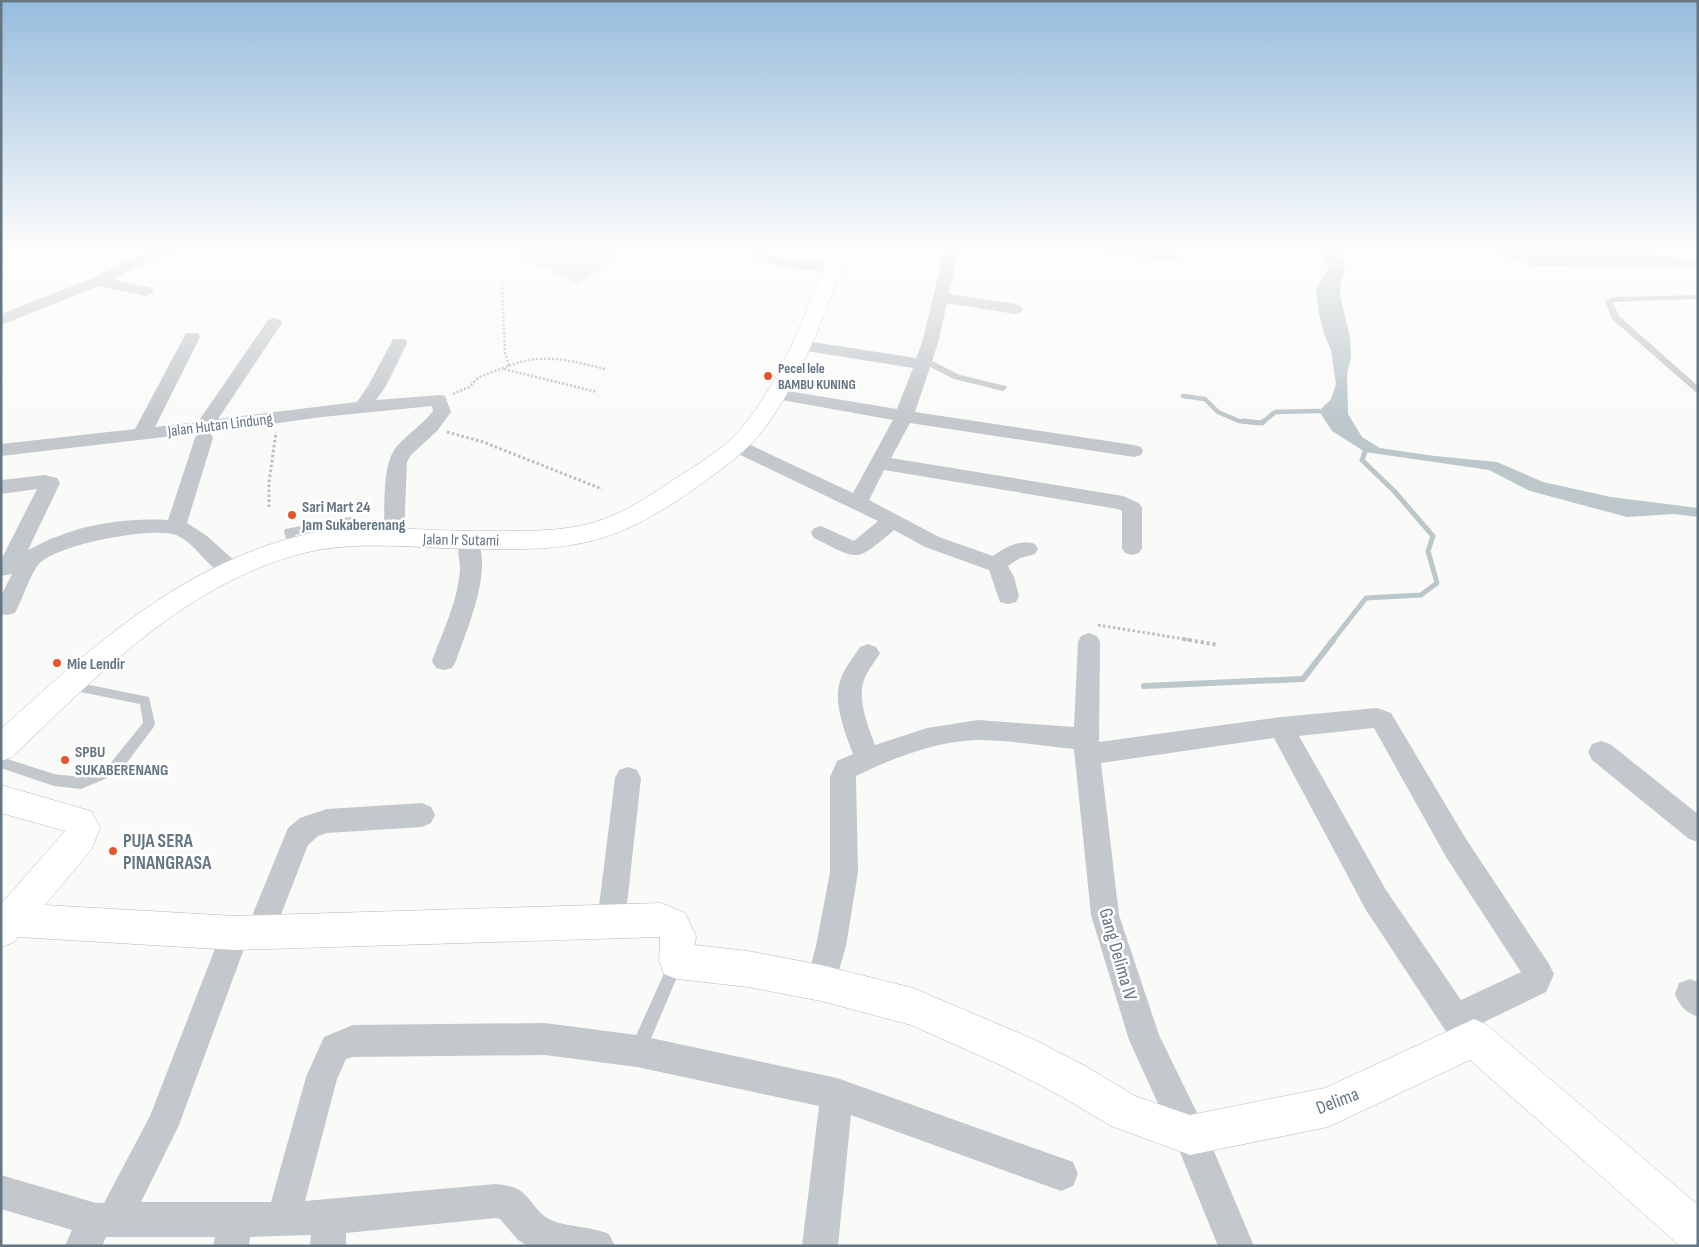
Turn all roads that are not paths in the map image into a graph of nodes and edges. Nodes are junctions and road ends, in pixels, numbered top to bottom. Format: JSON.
{"nodes":[{"id":1,"x":38,"y":305,"type":"edge"},
{"id":2,"x":817,"y":305,"type":"edge"},
{"id":3,"x":939,"y":305,"type":"edge"},
{"id":4,"x":992,"y":305,"type":"edge"},
{"id":5,"x":1610,"y":305,"type":"edge"},
{"id":6,"x":1015,"y":309,"type":"dead end"},
{"id":7,"x":1,"y":320,"type":"edge"},
{"id":8,"x":274,"y":323,"type":"dead end"},
{"id":9,"x":192,"y":337,"type":"dead end"},
{"id":10,"x":399,"y":343,"type":"dead end"},
{"id":11,"x":800,"y":345,"type":"junction"},
{"id":12,"x":923,"y":362,"type":"junction"},
{"id":13,"x":1003,"y":388,"type":"dead end"},
{"id":14,"x":1698,"y":391,"type":"edge"},
{"id":15,"x":776,"y":394,"type":"junction"},
{"id":16,"x":363,"y":406,"type":"junction"},
{"id":17,"x":904,"y":416,"type":"junction"},
{"id":18,"x":143,"y":432,"type":"junction"},
{"id":19,"x":204,"y":433,"type":"junction"},
{"id":20,"x":737,"y":446,"type":"junction"},
{"id":21,"x":1,"y":450,"type":"edge"},
{"id":22,"x":1134,"y":451,"type":"dead end"},
{"id":23,"x":880,"y":463,"type":"junction"},
{"id":24,"x":1,"y":487,"type":"edge"},
{"id":25,"x":857,"y":503,"type":"junction"},
{"id":26,"x":893,"y":520,"type":"junction"},
{"id":27,"x":176,"y":527,"type":"junction"},
{"id":28,"x":821,"y":533,"type":"dead end"},
{"id":29,"x":394,"y":537,"type":"junction"},
{"id":30,"x":468,"y":540,"type":"junction"},
{"id":31,"x":1132,"y":548,"type":"dead end"},
{"id":32,"x":1028,"y":549,"type":"dead end"},
{"id":33,"x":31,"y":557,"type":"junction"},
{"id":34,"x":996,"y":564,"type":"junction"},
{"id":35,"x":5,"y":567,"type":"edge"},
{"id":36,"x":229,"y":569,"type":"junction"},
{"id":37,"x":1008,"y":596,"type":"dead end"},
{"id":38,"x":8,"y":606,"type":"dead end"},
{"id":39,"x":1089,"y":642,"type":"road end"},
{"id":40,"x":868,"y":653,"type":"dead end"},
{"id":41,"x":444,"y":661,"type":"dead end"},
{"id":42,"x":68,"y":686,"type":"junction"},
{"id":43,"x":1281,"y":727,"type":"junction"},
{"id":44,"x":1087,"y":747,"type":"junction"},
{"id":45,"x":1,"y":748,"type":"edge"},
{"id":46,"x":1601,"y":752,"type":"dead end"},
{"id":47,"x":868,"y":759,"type":"junction"},
{"id":48,"x":1,"y":762,"type":"edge"},
{"id":49,"x":628,"y":778,"type":"dead end"},
{"id":50,"x":1,"y":799,"type":"edge"},
{"id":51,"x":422,"y":814,"type":"dead end"},
{"id":52,"x":1698,"y":830,"type":"edge"},
{"id":53,"x":611,"y":922,"type":"junction"},
{"id":54,"x":6,"y":925,"type":"edge"},
{"id":55,"x":247,"y":933,"type":"junction"},
{"id":56,"x":677,"y":961,"type":"junction"},
{"id":57,"x":821,"y":983,"type":"junction"},
{"id":58,"x":1466,"y":1029,"type":"junction"},
{"id":59,"x":637,"y":1051,"type":"junction"},
{"id":60,"x":837,"y":1094,"type":"junction"},
{"id":61,"x":1190,"y":1135,"type":"junction"},
{"id":62,"x":1061,"y":1174,"type":"dead end"},
{"id":63,"x":1,"y":1192,"type":"edge"},
{"id":64,"x":283,"y":1219,"type":"junction"},
{"id":65,"x":98,"y":1228,"type":"edge"},
{"id":66,"x":329,"y":1231,"type":"edge"},
{"id":67,"x":234,"y":1233,"type":"edge"},
{"id":68,"x":1698,"y":1233,"type":"edge"},
{"id":69,"x":545,"y":1241,"type":"edge"},
{"id":70,"x":597,"y":1246,"type":"edge"},
{"id":71,"x":820,"y":1246,"type":"edge"},
{"id":72,"x":1236,"y":1246,"type":"edge"}],
"edges":[{"from":1,"to":7,"type":"street"},
{"from":2,"to":11,"type":"street","name":"Jalan Ir Sutami"},
{"from":3,"to":12,"type":"street"},
{"from":4,"to":6,"type":"street"},
{"from":5,"to":14,"type":"lane"},
{"from":8,"to":19,"type":"street"},
{"from":9,"to":18,"type":"street"},
{"from":10,"to":16,"type":"street"},
{"from":11,"to":12,"type":"street"},
{"from":11,"to":15,"type":"street","name":"Jalan Ir Sutami"},
{"from":12,"to":13,"type":"lane"},
{"from":12,"to":17,"type":"street"},
{"from":15,"to":17,"type":"street"},
{"from":15,"to":20,"type":"street","name":"Jalan Ir Sutami"},
{"from":16,"to":19,"type":"street","name":"Jalan Hutan Lindung"},
{"from":16,"to":29,"type":"street","name":"Jalan Hutan Lindung"},
{"from":17,"to":22,"type":"street"},
{"from":17,"to":23,"type":"street"},
{"from":18,"to":19,"type":"street","name":"Jalan Hutan Lindung"},
{"from":18,"to":21,"type":"street","name":"Jalan Hutan Lindung"},
{"from":19,"to":27,"type":"street"},
{"from":20,"to":25,"type":"street"},
{"from":20,"to":30,"type":"street","name":"Jalan Ir Sutami"},
{"from":23,"to":25,"type":"street"},
{"from":23,"to":31,"type":"street"},
{"from":24,"to":35,"type":"street"},
{"from":25,"to":26,"type":"street"},
{"from":26,"to":28,"type":"street"},
{"from":26,"to":34,"type":"street"},
{"from":27,"to":33,"type":"street"},
{"from":27,"to":36,"type":"street"},
{"from":29,"to":30,"type":"street","name":"Jalan Ir Sutami"},
{"from":29,"to":36,"type":"street","name":"Jalan Ir Sutami"},
{"from":30,"to":41,"type":"street"},
{"from":32,"to":34,"type":"street"},
{"from":33,"to":35,"type":"street"},
{"from":33,"to":38,"type":"street"},
{"from":34,"to":37,"type":"street"},
{"from":36,"to":42,"type":"street","name":"Jalan Ir Sutami"},
{"from":39,"to":44,"type":"street","name":"Gang Delima IV"},
{"from":40,"to":47,"type":"street"},
{"from":42,"to":45,"type":"street","name":"Jalan Ir Sutami"},
{"from":42,"to":48,"type":"lane"},
{"from":43,"to":44,"type":"street"},
{"from":43,"to":58,"type":"street"},
{"from":43,"to":58,"type":"street"},
{"from":44,"to":47,"type":"street"},
{"from":44,"to":61,"type":"street","name":"Gang Delima IV"},
{"from":46,"to":52,"type":"street"},
{"from":47,"to":57,"type":"street"},
{"from":49,"to":53,"type":"street"},
{"from":50,"to":54,"type":"street"},
{"from":51,"to":55,"type":"street"},
{"from":53,"to":55,"type":"street"},
{"from":53,"to":56,"type":"street"},
{"from":54,"to":55,"type":"street"},
{"from":55,"to":65,"type":"street"},
{"from":56,"to":57,"type":"street"},
{"from":56,"to":59,"type":"lane"},
{"from":57,"to":61,"type":"street"},
{"from":58,"to":61,"type":"street","name":"Delima"},
{"from":58,"to":68,"type":"street"},
{"from":59,"to":60,"type":"street"},
{"from":59,"to":64,"type":"street"},
{"from":60,"to":62,"type":"street"},
{"from":60,"to":71,"type":"street"},
{"from":61,"to":72,"type":"street","name":"Gang Delima IV"},
{"from":63,"to":65,"type":"street"},
{"from":64,"to":66,"type":"street"},
{"from":64,"to":67,"type":"street"},
{"from":65,"to":67,"type":"street"},
{"from":66,"to":69,"type":"street"},
{"from":69,"to":70,"type":"street"}]}
